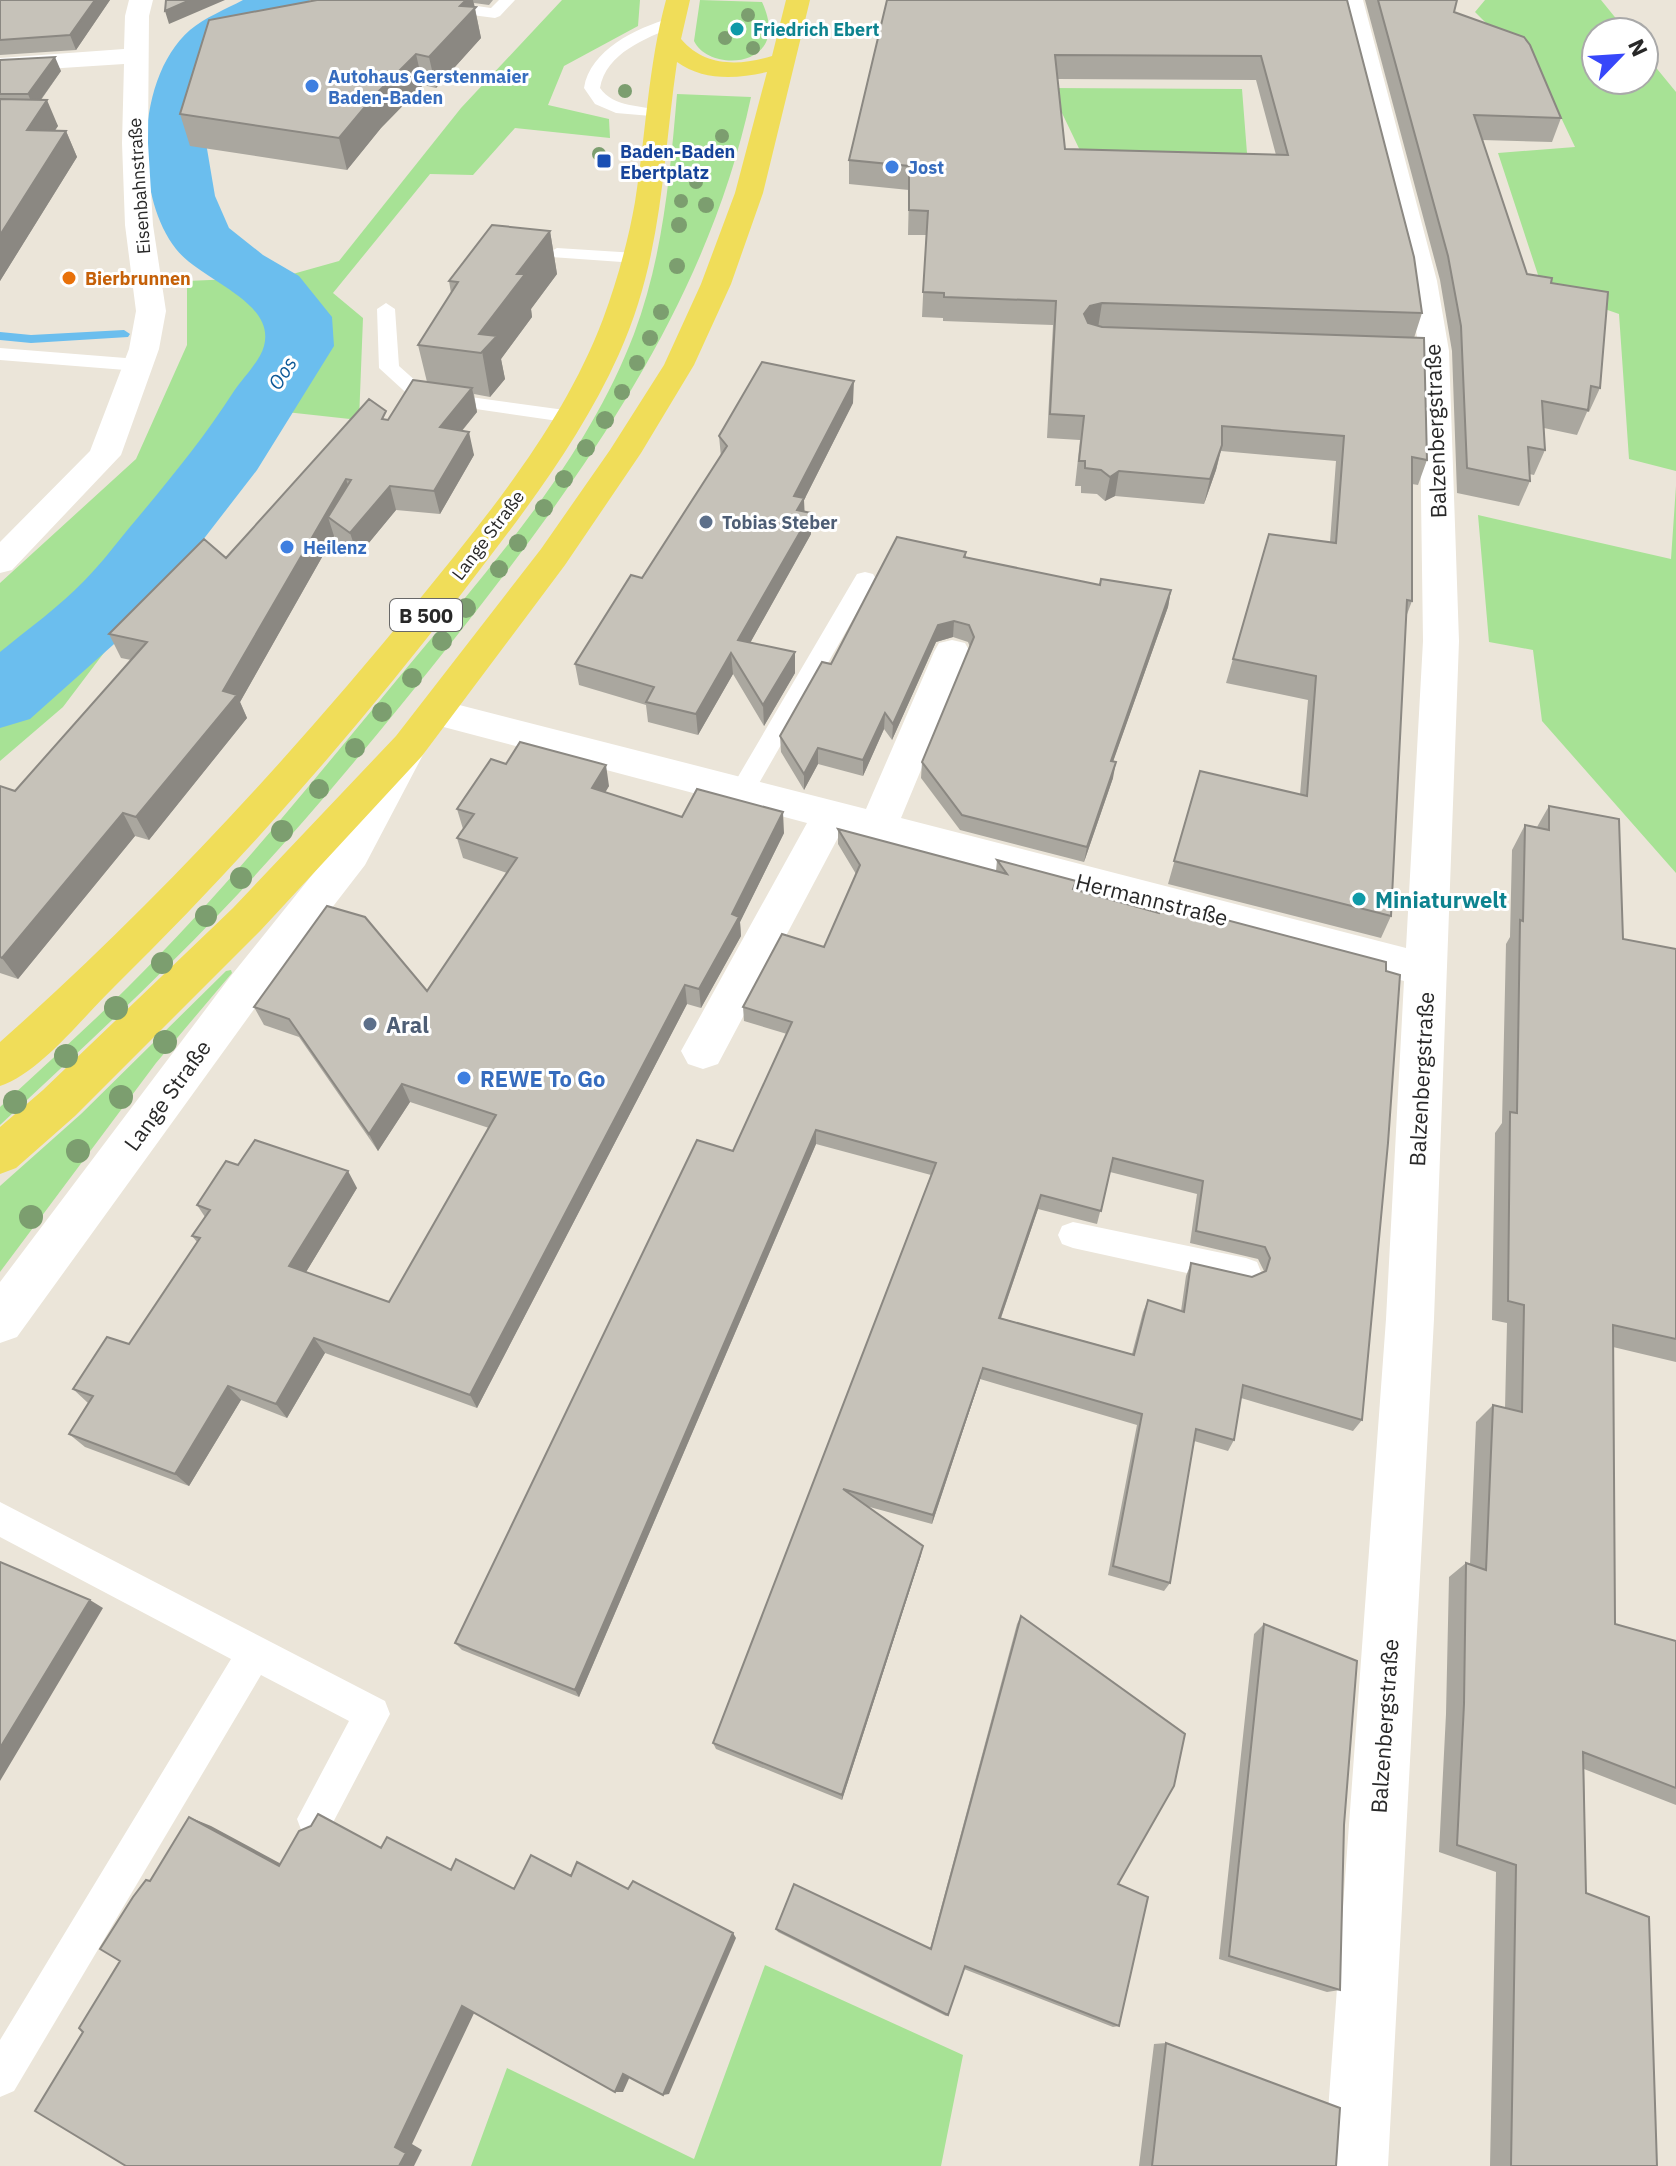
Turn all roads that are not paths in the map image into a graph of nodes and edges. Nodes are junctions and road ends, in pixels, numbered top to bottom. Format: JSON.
{"nodes":[{"id":1,"x":141,"y":0,"type":"edge"},
{"id":2,"x":507,"y":0,"type":"edge"},
{"id":3,"x":1351,"y":0,"type":"edge"},
{"id":4,"x":796,"y":2,"type":"edge"},
{"id":5,"x":417,"y":3,"type":"edge"},
{"id":6,"x":672,"y":21,"type":"edge"},
{"id":7,"x":136,"y":56,"type":"junction"},
{"id":8,"x":783,"y":60,"type":"junction"},
{"id":9,"x":0,"y":65,"type":"edge"},
{"id":10,"x":657,"y":114,"type":"junction"},
{"id":11,"x":557,"y":253,"type":"dead end"},
{"id":12,"x":636,"y":258,"type":"junction"},
{"id":13,"x":386,"y":309,"type":"dead end"},
{"id":14,"x":0,"y":354,"type":"edge"},
{"id":15,"x":138,"y":365,"type":"junction"},
{"id":16,"x":572,"y":417,"type":"junction"},
{"id":17,"x":0,"y":562,"type":"edge"},
{"id":18,"x":865,"y":579,"type":"dead end"},
{"id":19,"x":952,"y":652,"type":"dead end"},
{"id":20,"x":436,"y":712,"type":"junction"},
{"id":21,"x":409,"y":746,"type":"junction"},
{"id":22,"x":741,"y":793,"type":"junction"},
{"id":23,"x":830,"y":817,"type":"junction"},
{"id":24,"x":877,"y":829,"type":"junction"},
{"id":25,"x":1427,"y":970,"type":"junction"},
{"id":26,"x":703,"y":1051,"type":"dead end"},
{"id":27,"x":0,"y":1068,"type":"edge"},
{"id":28,"x":0,"y":1154,"type":"edge"},
{"id":29,"x":1073,"y":1235,"type":"dead end"},
{"id":30,"x":1246,"y":1272,"type":"edge"},
{"id":31,"x":0,"y":1321,"type":"edge"},
{"id":32,"x":0,"y":1519,"type":"edge"},
{"id":33,"x":256,"y":1651,"type":"junction"},
{"id":34,"x":315,"y":1819,"type":"edge"},
{"id":35,"x":0,"y":2077,"type":"edge"},
{"id":36,"x":1356,"y":2166,"type":"edge"}],
"edges":[{"from":1,"to":7,"type":"street","name":"Eisenbahnstraße"},
{"from":2,"to":5,"type":"lane"},
{"from":3,"to":25,"type":"street","name":"Balzenbergstraße"},
{"from":4,"to":8,"type":"main road","name":"Lange Straße","number":"B 500"},
{"from":6,"to":8,"type":"main road"},
{"from":6,"to":10,"type":"main road","name":"Lange Straße","number":"B 500"},
{"from":6,"to":10,"type":"lane"},
{"from":7,"to":9,"type":"street"},
{"from":7,"to":15,"type":"street","name":"Eisenbahnstraße"},
{"from":8,"to":20,"type":"main road","name":"Lange Straße","number":"B 500"},
{"from":10,"to":12,"type":"main road","name":"Lange Straße","number":"B 500"},
{"from":11,"to":12,"type":"lane"},
{"from":12,"to":16,"type":"main road","name":"Lange Straße","number":"B 500"},
{"from":13,"to":16,"type":"lane"},
{"from":14,"to":15,"type":"lane"},
{"from":15,"to":17,"type":"street","name":"Eisenbahnstraße"},
{"from":16,"to":27,"type":"main road","name":"Lange Straße","number":"B 500"},
{"from":18,"to":22,"type":"lane"},
{"from":19,"to":24,"type":"street"},
{"from":20,"to":21,"type":"main road","name":"Lange Straße","number":"B 500"},
{"from":20,"to":22,"type":"street","name":"Hermannstraße"},
{"from":21,"to":28,"type":"main road","name":"Lange Straße","number":"B 500"},
{"from":21,"to":31,"type":"street","name":"Lange Straße"},
{"from":22,"to":23,"type":"street","name":"Hermannstraße"},
{"from":23,"to":24,"type":"street","name":"Hermannstraße"},
{"from":23,"to":26,"type":"street"},
{"from":24,"to":25,"type":"street","name":"Hermannstraße"},
{"from":25,"to":36,"type":"street","name":"Balzenbergstraße"},
{"from":29,"to":30,"type":"lane"},
{"from":32,"to":33,"type":"lane"},
{"from":33,"to":34,"type":"lane"},
{"from":33,"to":35,"type":"lane"}]}
